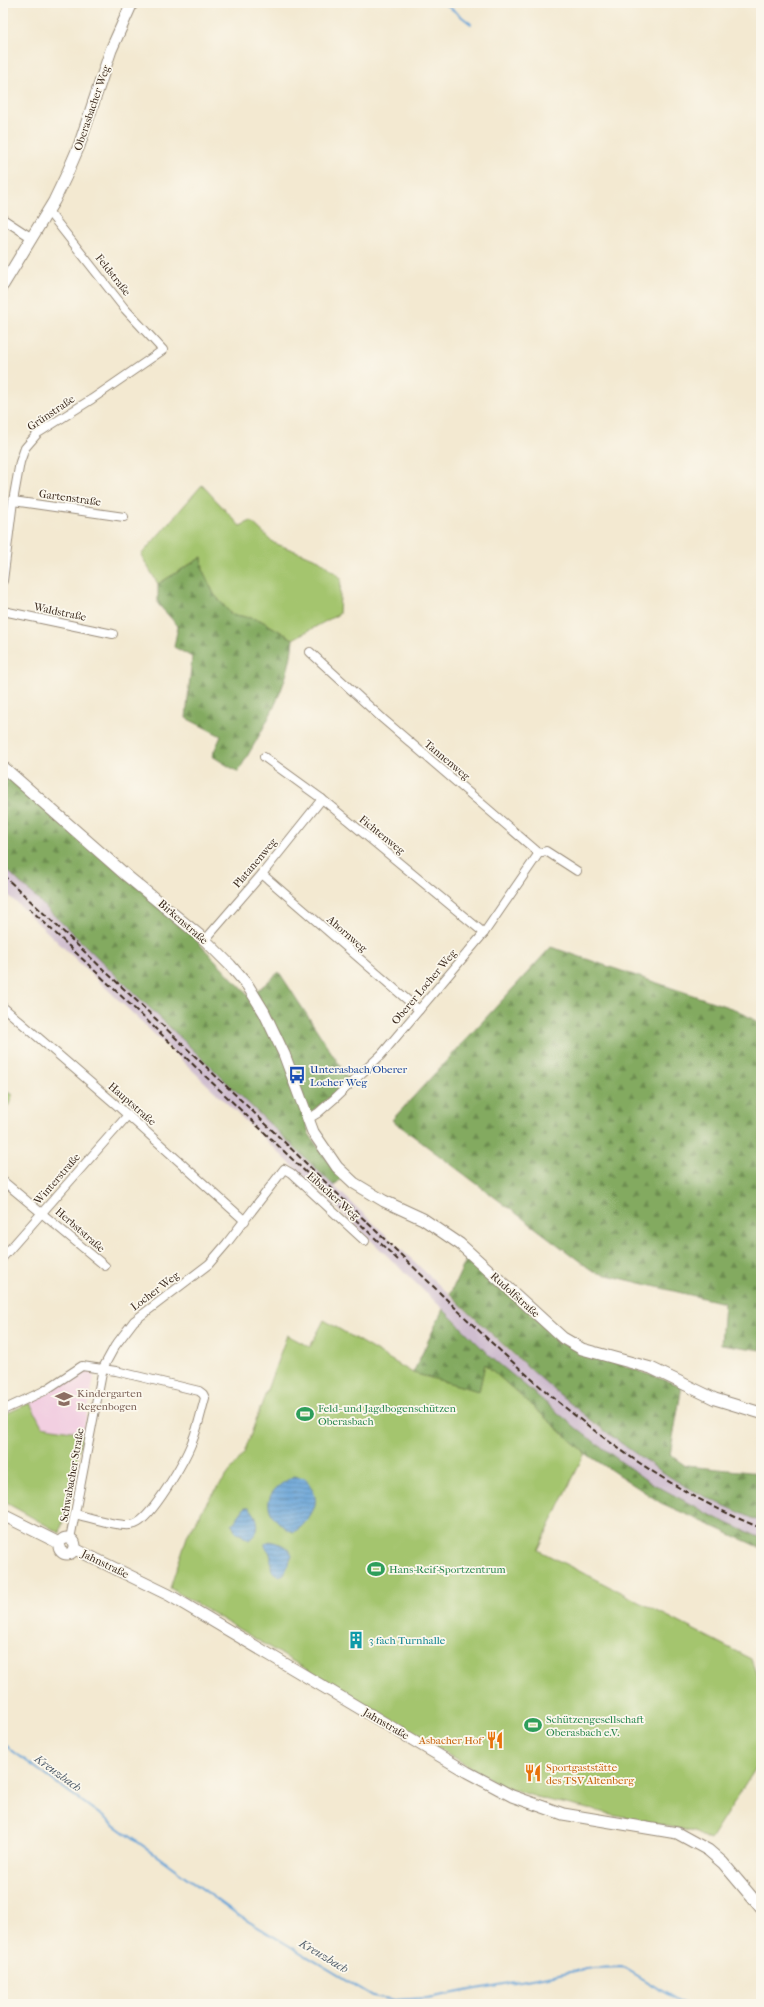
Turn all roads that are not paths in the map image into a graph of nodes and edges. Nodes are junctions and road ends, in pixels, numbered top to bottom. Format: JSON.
{"nodes":[{"id":1,"x":132,"y":3,"type":"edge"},
{"id":2,"x":48,"y":211,"type":"junction"},
{"id":3,"x":3,"y":219,"type":"edge"},
{"id":4,"x":32,"y":238,"type":"junction"},
{"id":5,"x":3,"y":284,"type":"edge"},
{"id":6,"x":163,"y":350,"type":"joint"},
{"id":7,"x":13,"y":501,"type":"junction"},
{"id":8,"x":124,"y":517,"type":"dead end"},
{"id":9,"x":3,"y":581,"type":"edge"},
{"id":10,"x":3,"y":611,"type":"edge"},
{"id":11,"x":113,"y":634,"type":"dead end"},
{"id":12,"x":310,"y":652,"type":"dead end"},
{"id":13,"x":264,"y":757,"type":"dead end"},
{"id":14,"x":3,"y":767,"type":"edge"},
{"id":15,"x":322,"y":800,"type":"junction"},
{"id":16,"x":540,"y":853,"type":"junction"},
{"id":17,"x":577,"y":871,"type":"dead end"},
{"id":18,"x":262,"y":874,"type":"junction"},
{"id":19,"x":484,"y":932,"type":"junction"},
{"id":20,"x":205,"y":940,"type":"junction"},
{"id":21,"x":3,"y":1007,"type":"edge"},
{"id":22,"x":419,"y":1010,"type":"junction"},
{"id":23,"x":128,"y":1115,"type":"junction"},
{"id":24,"x":308,"y":1119,"type":"junction"},
{"id":25,"x":284,"y":1169,"type":"joint"},
{"id":26,"x":3,"y":1182,"type":"edge"},
{"id":27,"x":42,"y":1212,"type":"junction"},
{"id":28,"x":245,"y":1221,"type":"junction"},
{"id":29,"x":365,"y":1241,"type":"dead end"},
{"id":30,"x":3,"y":1257,"type":"edge"},
{"id":31,"x":105,"y":1266,"type":"dead end"},
{"id":32,"x":103,"y":1368,"type":"junction"},
{"id":33,"x":3,"y":1410,"type":"edge"},
{"id":34,"x":761,"y":1413,"type":"edge"},
{"id":35,"x":75,"y":1514,"type":"junction"},
{"id":36,"x":3,"y":1515,"type":"edge"},
{"id":37,"x":70,"y":1539,"type":"junction"},
{"id":38,"x":59,"y":1543,"type":"junction"},
{"id":39,"x":74,"y":1549,"type":"junction"},
{"id":40,"x":761,"y":1908,"type":"edge"}],
"edges":[{"from":1,"to":2,"type":"street","name":"Oberasbacher Weg"},
{"from":2,"to":4,"type":"street","name":"Oberasbacher Weg"},
{"from":2,"to":6,"type":"street","name":"Feldstraße"},
{"from":3,"to":4,"type":"street"},
{"from":4,"to":5,"type":"street","name":"Oberasbacher Weg"},
{"from":6,"to":7,"type":"street","name":"Grünstraße"},
{"from":7,"to":8,"type":"street","name":"Gartenstraße"},
{"from":7,"to":9,"type":"street","name":"Grünstraße"},
{"from":10,"to":11,"type":"street","name":"Waldstraße"},
{"from":12,"to":16,"type":"street","name":"Tannenweg"},
{"from":13,"to":15,"type":"street","name":"Fichtenweg"},
{"from":14,"to":20,"type":"street","name":"Birkenstraße"},
{"from":15,"to":18,"type":"street","name":"Platanenweg"},
{"from":15,"to":19,"type":"street","name":"Fichtenweg"},
{"from":16,"to":17,"type":"street","name":"Tannenweg"},
{"from":16,"to":19,"type":"street","name":"Oberer Locher Weg"},
{"from":18,"to":20,"type":"street","name":"Platanenweg"},
{"from":18,"to":22,"type":"street","name":"Ahornweg"},
{"from":19,"to":22,"type":"street","name":"Oberer Locher Weg"},
{"from":20,"to":24,"type":"street","name":"Birkenstraße"},
{"from":21,"to":23,"type":"street","name":"Hauptstraße"},
{"from":22,"to":24,"type":"street","name":"Oberer Locher Weg"},
{"from":23,"to":27,"type":"street","name":"Winterstraße"},
{"from":23,"to":28,"type":"street","name":"Hauptstraße"},
{"from":24,"to":34,"type":"street","name":"Rudolfstraße"},
{"from":25,"to":28,"type":"street","name":"Locher Weg"},
{"from":25,"to":29,"type":"street","name":"Eibacher Weg"},
{"from":26,"to":27,"type":"street","name":"Herbststraße"},
{"from":27,"to":30,"type":"street","name":"Winterstraße"},
{"from":27,"to":31,"type":"street","name":"Herbststraße"},
{"from":28,"to":32,"type":"street","name":"Locher Weg"},
{"from":32,"to":33,"type":"street"},
{"from":32,"to":35,"type":"street","name":"Schwabacher Straße"},
{"from":32,"to":35,"type":"street"},
{"from":35,"to":37,"type":"street","name":"Schwabacher Straße"},
{"from":36,"to":38,"type":"street","name":"Jahnstraße"},
{"from":37,"to":38,"type":"street"},
{"from":37,"to":39,"type":"street","name":"Jahnstraße"},
{"from":38,"to":39,"type":"street","name":"Jahnstraße"},
{"from":39,"to":40,"type":"street","name":"Jahnstraße"}]}
